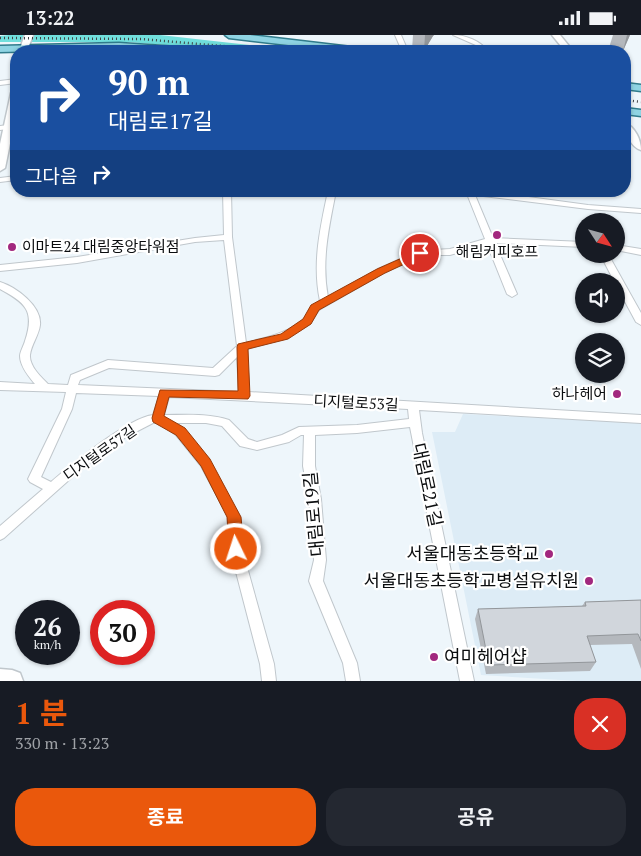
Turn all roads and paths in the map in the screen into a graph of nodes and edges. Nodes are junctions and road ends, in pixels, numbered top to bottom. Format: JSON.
{"nodes":[{"id":1,"x":229,"y":35,"type":"edge"},
{"id":2,"x":456,"y":35,"type":"edge"},
{"id":3,"x":556,"y":35,"type":"edge"},
{"id":4,"x":291,"y":45,"type":"edge"},
{"id":5,"x":480,"y":45,"type":"edge"},
{"id":6,"x":564,"y":45,"type":"edge"},
{"id":7,"x":9,"y":127,"type":"edge"},
{"id":8,"x":631,"y":132,"type":"edge"},
{"id":9,"x":640,"y":143,"type":"edge"},
{"id":10,"x":0,"y":166,"type":"edge"},
{"id":11,"x":227,"y":197,"type":"edge"},
{"id":12,"x":331,"y":197,"type":"edge"},
{"id":13,"x":470,"y":197,"type":"edge"},
{"id":14,"x":514,"y":197,"type":"edge"},
{"id":15,"x":641,"y":211,"type":"edge"},
{"id":16,"x":228,"y":237,"type":"junction"},
{"id":17,"x":491,"y":240,"type":"junction"},
{"id":18,"x":575,"y":245,"type":"edge"},
{"id":19,"x":625,"y":249,"type":"edge"},
{"id":20,"x":641,"y":252,"type":"edge"},
{"id":21,"x":609,"y":263,"type":"edge"},
{"id":22,"x":0,"y":268,"type":"edge"},
{"id":23,"x":0,"y":285,"type":"edge"},
{"id":24,"x":512,"y":294,"type":"dead end"},
{"id":25,"x":325,"y":302,"type":"junction"},
{"id":26,"x":641,"y":322,"type":"edge"},
{"id":27,"x":242,"y":347,"type":"junction"},
{"id":28,"x":0,"y":386,"type":"edge"},
{"id":29,"x":45,"y":388,"type":"junction"},
{"id":30,"x":71,"y":389,"type":"junction"},
{"id":31,"x":164,"y":393,"type":"junction"},
{"id":32,"x":244,"y":396,"type":"junction"},
{"id":33,"x":413,"y":406,"type":"junction"},
{"id":34,"x":158,"y":418,"type":"junction"},
{"id":35,"x":641,"y":419,"type":"edge"},
{"id":36,"x":415,"y":422,"type":"junction"},
{"id":37,"x":310,"y":431,"type":"junction"},
{"id":38,"x":52,"y":488,"type":"junction"},
{"id":39,"x":0,"y":534,"type":"edge"},
{"id":40,"x":0,"y":680,"type":"edge"},
{"id":41,"x":12,"y":681,"type":"edge"},
{"id":42,"x":269,"y":681,"type":"edge"},
{"id":43,"x":353,"y":681,"type":"edge"},
{"id":44,"x":467,"y":681,"type":"edge"}],
"edges":[{"from":1,"to":4,"type":"main road"},
{"from":2,"to":5,"type":"street"},
{"from":3,"to":6,"type":"main road"},
{"from":7,"to":10,"type":"main road"},
{"from":8,"to":9,"type":"main road"},
{"from":11,"to":16,"type":"street"},
{"from":12,"to":25,"type":"street"},
{"from":13,"to":17,"type":"street"},
{"from":14,"to":15,"type":"street"},
{"from":16,"to":22,"type":"street"},
{"from":16,"to":27,"type":"street"},
{"from":17,"to":18,"type":"street"},
{"from":17,"to":24,"type":"street"},
{"from":17,"to":25,"type":"street"},
{"from":19,"to":20,"type":"street"},
{"from":21,"to":26,"type":"street"},
{"from":23,"to":29,"type":"street"},
{"from":25,"to":27,"type":"street"},
{"from":27,"to":30,"type":"street"},
{"from":27,"to":32,"type":"street"},
{"from":28,"to":29,"type":"street","name":"디지털로53길"},
{"from":29,"to":30,"type":"street","name":"디지털로53길"},
{"from":30,"to":31,"type":"street","name":"디지털로53길"},
{"from":30,"to":38,"type":"street"},
{"from":31,"to":32,"type":"street","name":"디지털로53길"},
{"from":31,"to":34,"type":"street"},
{"from":32,"to":33,"type":"street","name":"디지털로53길"},
{"from":33,"to":35,"type":"street","name":"디지털로53길"},
{"from":33,"to":36,"type":"street","name":"대림로21길"},
{"from":34,"to":37,"type":"street","name":"디지털로57길"},
{"from":34,"to":38,"type":"street","name":"디지털로57길"},
{"from":34,"to":42,"type":"street"},
{"from":36,"to":37,"type":"street","name":"디지털로57길"},
{"from":36,"to":44,"type":"street","name":"대림로21길"},
{"from":37,"to":43,"type":"street","name":"대림로19길"},
{"from":38,"to":39,"type":"street","name":"디지털로57길"},
{"from":40,"to":41,"type":"main road"}]}
